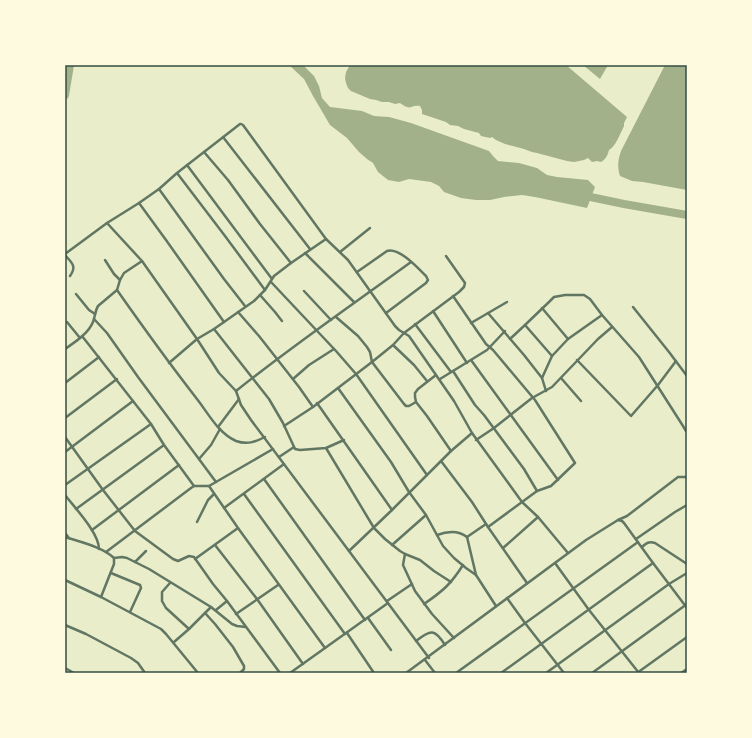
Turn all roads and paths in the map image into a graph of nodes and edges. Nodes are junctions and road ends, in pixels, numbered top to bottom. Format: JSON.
{"nodes":[{"id":1,"x":223,"y":137,"type":"junction"},
{"id":2,"x":204,"y":152,"type":"junction"},
{"id":3,"x":187,"y":165,"type":"junction"},
{"id":4,"x":176,"y":173,"type":"junction"},
{"id":5,"x":159,"y":188,"type":"junction"},
{"id":6,"x":139,"y":203,"type":"junction"},
{"id":7,"x":107,"y":223,"type":"junction"},
{"id":8,"x":370,"y":228,"type":"dead end"},
{"id":9,"x":326,"y":238,"type":"junction"},
{"id":10,"x":310,"y":249,"type":"junction"},
{"id":11,"x":340,"y":252,"type":"junction"},
{"id":12,"x":305,"y":253,"type":"junction"},
{"id":13,"x":65,"y":255,"type":"edge"},
{"id":14,"x":446,"y":256,"type":"dead end"},
{"id":15,"x":105,"y":260,"type":"dead end"},
{"id":16,"x":142,"y":261,"type":"junction"},
{"id":17,"x":411,"y":262,"type":"junction"},
{"id":18,"x":291,"y":263,"type":"junction"},
{"id":19,"x":357,"y":272,"type":"junction"},
{"id":20,"x":70,"y":276,"type":"dead end"},
{"id":21,"x":120,"y":280,"type":"junction"},
{"id":22,"x":272,"y":280,"type":"junction"},
{"id":23,"x":117,"y":290,"type":"junction"},
{"id":24,"x":265,"y":290,"type":"junction"},
{"id":25,"x":304,"y":291,"type":"dead end"},
{"id":26,"x":370,"y":292,"type":"junction"},
{"id":27,"x":76,"y":294,"type":"dead end"},
{"id":28,"x":260,"y":295,"type":"junction"},
{"id":29,"x":453,"y":296,"type":"junction"},
{"id":30,"x":354,"y":302,"type":"junction"},
{"id":31,"x":507,"y":302,"type":"dead end"},
{"id":32,"x":245,"y":306,"type":"junction"},
{"id":33,"x":633,"y":307,"type":"dead end"},
{"id":34,"x":542,"y":308,"type":"junction"},
{"id":35,"x":433,"y":311,"type":"junction"},
{"id":36,"x":238,"y":312,"type":"junction"},
{"id":37,"x":488,"y":312,"type":"junction"},
{"id":38,"x":386,"y":313,"type":"junction"},
{"id":39,"x":95,"y":314,"type":"junction"},
{"id":40,"x":602,"y":315,"type":"junction"},
{"id":41,"x":336,"y":317,"type":"junction"},
{"id":42,"x":94,"y":319,"type":"junction"},
{"id":43,"x":331,"y":320,"type":"junction"},
{"id":44,"x":282,"y":321,"type":"dead end"},
{"id":45,"x":66,"y":322,"type":"dead end"},
{"id":46,"x":224,"y":322,"type":"junction"},
{"id":47,"x":471,"y":323,"type":"junction"},
{"id":48,"x":415,"y":324,"type":"junction"},
{"id":49,"x":525,"y":325,"type":"junction"},
{"id":50,"x":612,"y":327,"type":"junction"},
{"id":51,"x":214,"y":329,"type":"junction"},
{"id":52,"x":317,"y":330,"type":"junction"},
{"id":53,"x":505,"y":331,"type":"junction"},
{"id":54,"x":404,"y":333,"type":"junction"},
{"id":55,"x":81,"y":337,"type":"junction"},
{"id":56,"x":197,"y":339,"type":"junction"},
{"id":57,"x":510,"y":339,"type":"junction"},
{"id":58,"x":568,"y":339,"type":"junction"},
{"id":59,"x":393,"y":345,"type":"junction"},
{"id":60,"x":490,"y":347,"type":"junction"},
{"id":61,"x":65,"y":349,"type":"edge"},
{"id":62,"x":334,"y":349,"type":"junction"},
{"id":63,"x":552,"y":356,"type":"junction"},
{"id":64,"x":99,"y":357,"type":"junction"},
{"id":65,"x":276,"y":359,"type":"junction"},
{"id":66,"x":471,"y":360,"type":"junction"},
{"id":67,"x":577,"y":360,"type":"junction"},
{"id":68,"x":676,"y":361,"type":"junction"},
{"id":69,"x":372,"y":362,"type":"junction"},
{"id":70,"x":169,"y":363,"type":"junction"},
{"id":71,"x":467,"y":363,"type":"junction"},
{"id":72,"x":452,"y":372,"type":"junction"},
{"id":73,"x":356,"y":374,"type":"junction"},
{"id":74,"x":436,"y":375,"type":"junction"},
{"id":75,"x":687,"y":376,"type":"edge"},
{"id":76,"x":253,"y":378,"type":"junction"},
{"id":77,"x":542,"y":378,"type":"junction"},
{"id":78,"x":561,"y":378,"type":"junction"},
{"id":79,"x":117,"y":379,"type":"junction"},
{"id":80,"x":293,"y":379,"type":"junction"},
{"id":81,"x":440,"y":379,"type":"junction"},
{"id":82,"x":428,"y":381,"type":"junction"},
{"id":83,"x":65,"y":383,"type":"edge"},
{"id":84,"x":658,"y":385,"type":"junction"},
{"id":85,"x":338,"y":388,"type":"junction"},
{"id":86,"x":236,"y":391,"type":"junction"},
{"id":87,"x":546,"y":391,"type":"junction"},
{"id":88,"x":532,"y":398,"type":"junction"},
{"id":89,"x":239,"y":399,"type":"junction"},
{"id":90,"x":133,"y":401,"type":"junction"},
{"id":91,"x":581,"y":401,"type":"dead end"},
{"id":92,"x":416,"y":402,"type":"junction"},
{"id":93,"x":317,"y":403,"type":"junction"},
{"id":94,"x":313,"y":407,"type":"junction"},
{"id":95,"x":511,"y":414,"type":"junction"},
{"id":96,"x":65,"y":418,"type":"edge"},
{"id":97,"x":151,"y":424,"type":"junction"},
{"id":98,"x":284,"y":426,"type":"junction"},
{"id":99,"x":219,"y":428,"type":"junction"},
{"id":100,"x":494,"y":428,"type":"junction"},
{"id":101,"x":686,"y":430,"type":"edge"},
{"id":102,"x":472,"y":433,"type":"junction"},
{"id":103,"x":65,"y":437,"type":"edge"},
{"id":104,"x":265,"y":437,"type":"junction"},
{"id":105,"x":344,"y":440,"type":"junction"},
{"id":106,"x":476,"y":440,"type":"junction"},
{"id":107,"x":164,"y":445,"type":"junction"},
{"id":108,"x":72,"y":447,"type":"junction"},
{"id":109,"x":294,"y":447,"type":"junction"},
{"id":110,"x":326,"y":448,"type":"junction"},
{"id":111,"x":274,"y":449,"type":"junction"},
{"id":112,"x":451,"y":451,"type":"junction"},
{"id":113,"x":65,"y":452,"type":"edge"},
{"id":114,"x":279,"y":457,"type":"junction"},
{"id":115,"x":199,"y":459,"type":"junction"},
{"id":116,"x":441,"y":461,"type":"junction"},
{"id":117,"x":284,"y":464,"type":"junction"},
{"id":118,"x":178,"y":465,"type":"junction"},
{"id":119,"x":88,"y":468,"type":"junction"},
{"id":120,"x":428,"y":475,"type":"junction"},
{"id":121,"x":687,"y":477,"type":"edge"},
{"id":122,"x":264,"y":479,"type":"junction"},
{"id":123,"x":558,"y":480,"type":"junction"},
{"id":124,"x":216,"y":482,"type":"junction"},
{"id":125,"x":65,"y":485,"type":"edge"},
{"id":126,"x":194,"y":486,"type":"junction"},
{"id":127,"x":209,"y":486,"type":"junction"},
{"id":128,"x":103,"y":490,"type":"junction"},
{"id":129,"x":537,"y":491,"type":"junction"},
{"id":130,"x":409,"y":492,"type":"junction"},
{"id":131,"x":214,"y":494,"type":"junction"},
{"id":132,"x":244,"y":494,"type":"junction"},
{"id":133,"x":65,"y":495,"type":"edge"},
{"id":134,"x":522,"y":502,"type":"junction"},
{"id":135,"x":687,"y":505,"type":"edge"},
{"id":136,"x":224,"y":508,"type":"junction"},
{"id":137,"x":76,"y":509,"type":"junction"},
{"id":138,"x":118,"y":510,"type":"junction"},
{"id":139,"x":392,"y":510,"type":"junction"},
{"id":140,"x":426,"y":516,"type":"junction"},
{"id":141,"x":538,"y":517,"type":"junction"},
{"id":142,"x":618,"y":520,"type":"junction"},
{"id":143,"x":197,"y":522,"type":"dead end"},
{"id":144,"x":487,"y":525,"type":"junction"},
{"id":145,"x":238,"y":528,"type":"junction"},
{"id":146,"x":374,"y":528,"type":"junction"},
{"id":147,"x":92,"y":530,"type":"junction"},
{"id":148,"x":135,"y":530,"type":"junction"},
{"id":149,"x":65,"y":533,"type":"edge"},
{"id":150,"x":437,"y":535,"type":"junction"},
{"id":151,"x":65,"y":537,"type":"edge"},
{"id":152,"x":468,"y":537,"type":"junction"},
{"id":153,"x":69,"y":538,"type":"junction"},
{"id":154,"x":636,"y":539,"type":"junction"},
{"id":155,"x":638,"y":542,"type":"junction"},
{"id":156,"x":215,"y":544,"type":"junction"},
{"id":157,"x":392,"y":545,"type":"junction"},
{"id":158,"x":642,"y":547,"type":"junction"},
{"id":159,"x":503,"y":548,"type":"junction"},
{"id":160,"x":99,"y":549,"type":"junction"},
{"id":161,"x":146,"y":551,"type":"dead end"},
{"id":162,"x":349,"y":551,"type":"junction"},
{"id":163,"x":106,"y":552,"type":"junction"},
{"id":164,"x":405,"y":554,"type":"junction"},
{"id":165,"x":568,"y":554,"type":"junction"},
{"id":166,"x":114,"y":558,"type":"junction"},
{"id":167,"x":195,"y":559,"type":"junction"},
{"id":168,"x":135,"y":562,"type":"junction"},
{"id":169,"x":554,"y":563,"type":"junction"},
{"id":170,"x":653,"y":563,"type":"junction"},
{"id":171,"x":687,"y":564,"type":"edge"},
{"id":172,"x":463,"y":565,"type":"junction"},
{"id":173,"x":111,"y":573,"type":"junction"},
{"id":174,"x":687,"y":573,"type":"edge"},
{"id":175,"x":476,"y":575,"type":"junction"},
{"id":176,"x":65,"y":580,"type":"edge"},
{"id":177,"x":170,"y":582,"type":"junction"},
{"id":178,"x":451,"y":582,"type":"junction"},
{"id":179,"x":528,"y":583,"type":"junction"},
{"id":180,"x":412,"y":584,"type":"junction"},
{"id":181,"x":669,"y":584,"type":"junction"},
{"id":182,"x":278,"y":585,"type":"junction"},
{"id":183,"x":573,"y":589,"type":"junction"},
{"id":184,"x":101,"y":597,"type":"junction"},
{"id":185,"x":507,"y":598,"type":"junction"},
{"id":186,"x":257,"y":600,"type":"junction"},
{"id":187,"x":227,"y":601,"type":"junction"},
{"id":188,"x":388,"y":602,"type":"junction"},
{"id":189,"x":424,"y":604,"type":"junction"},
{"id":190,"x":496,"y":606,"type":"junction"},
{"id":191,"x":686,"y":606,"type":"edge"},
{"id":192,"x":211,"y":607,"type":"junction"},
{"id":193,"x":216,"y":610,"type":"junction"},
{"id":194,"x":589,"y":610,"type":"junction"},
{"id":195,"x":130,"y":612,"type":"junction"},
{"id":196,"x":205,"y":613,"type":"junction"},
{"id":197,"x":236,"y":614,"type":"junction"},
{"id":198,"x":367,"y":619,"type":"junction"},
{"id":199,"x":526,"y":623,"type":"junction"},
{"id":200,"x":65,"y":625,"type":"edge"},
{"id":201,"x":246,"y":627,"type":"junction"},
{"id":202,"x":189,"y":629,"type":"junction"},
{"id":203,"x":606,"y":630,"type":"junction"},
{"id":204,"x":346,"y":633,"type":"junction"},
{"id":205,"x":687,"y":637,"type":"edge"},
{"id":206,"x":454,"y":638,"type":"junction"},
{"id":207,"x":416,"y":641,"type":"junction"},
{"id":208,"x":174,"y":642,"type":"junction"},
{"id":209,"x":542,"y":644,"type":"junction"},
{"id":210,"x":445,"y":645,"type":"junction"},
{"id":211,"x":324,"y":648,"type":"junction"},
{"id":212,"x":391,"y":650,"type":"dead end"},
{"id":213,"x":622,"y":651,"type":"junction"},
{"id":214,"x":429,"y":658,"type":"junction"},
{"id":215,"x":425,"y":660,"type":"junction"},
{"id":216,"x":303,"y":664,"type":"junction"},
{"id":217,"x":558,"y":665,"type":"junction"},
{"id":218,"x":65,"y":668,"type":"edge"},
{"id":219,"x":687,"y":669,"type":"edge"},
{"id":220,"x":74,"y":673,"type":"edge"},
{"id":221,"x":145,"y":673,"type":"edge"},
{"id":222,"x":198,"y":673,"type":"edge"},
{"id":223,"x":240,"y":673,"type":"edge"},
{"id":224,"x":280,"y":673,"type":"edge"},
{"id":225,"x":290,"y":673,"type":"edge"},
{"id":226,"x":374,"y":673,"type":"edge"},
{"id":227,"x":406,"y":673,"type":"edge"},
{"id":228,"x":435,"y":673,"type":"edge"},
{"id":229,"x":456,"y":673,"type":"edge"},
{"id":230,"x":501,"y":673,"type":"edge"},
{"id":231,"x":546,"y":673,"type":"edge"},
{"id":232,"x":564,"y":673,"type":"edge"},
{"id":233,"x":592,"y":673,"type":"edge"},
{"id":234,"x":638,"y":673,"type":"edge"},
{"id":235,"x":681,"y":673,"type":"edge"}],
"edges":[{"from":1,"to":2,"type":"street"},
{"from":1,"to":9,"type":"street"},
{"from":1,"to":10,"type":"street"},
{"from":2,"to":3,"type":"street"},
{"from":2,"to":18,"type":"street"},
{"from":3,"to":4,"type":"street"},
{"from":3,"to":22,"type":"street"},
{"from":4,"to":5,"type":"street"},
{"from":4,"to":24,"type":"street"},
{"from":5,"to":6,"type":"street"},
{"from":5,"to":32,"type":"street"},
{"from":6,"to":7,"type":"street"},
{"from":6,"to":46,"type":"street"},
{"from":7,"to":13,"type":"street"},
{"from":7,"to":16,"type":"street"},
{"from":8,"to":11,"type":"street"},
{"from":9,"to":10,"type":"street"},
{"from":9,"to":11,"type":"street"},
{"from":10,"to":12,"type":"street"},
{"from":11,"to":19,"type":"street"},
{"from":12,"to":18,"type":"street"},
{"from":12,"to":30,"type":"street"},
{"from":13,"to":20,"type":"street"},
{"from":14,"to":29,"type":"street"},
{"from":15,"to":21,"type":"street"},
{"from":16,"to":21,"type":"street"},
{"from":16,"to":56,"type":"street"},
{"from":17,"to":19,"type":"street"},
{"from":17,"to":26,"type":"street"},
{"from":17,"to":38,"type":"street"},
{"from":18,"to":22,"type":"street"},
{"from":19,"to":26,"type":"street"},
{"from":21,"to":23,"type":"street"},
{"from":22,"to":24,"type":"street"},
{"from":22,"to":52,"type":"street"},
{"from":23,"to":39,"type":"street"},
{"from":23,"to":70,"type":"street"},
{"from":24,"to":28,"type":"street"},
{"from":25,"to":43,"type":"street"},
{"from":26,"to":30,"type":"street"},
{"from":26,"to":38,"type":"street"},
{"from":27,"to":39,"type":"street"},
{"from":28,"to":32,"type":"street"},
{"from":28,"to":44,"type":"street"},
{"from":29,"to":35,"type":"street"},
{"from":29,"to":47,"type":"street"},
{"from":30,"to":41,"type":"street"},
{"from":31,"to":37,"type":"street"},
{"from":32,"to":36,"type":"street"},
{"from":33,"to":68,"type":"street"},
{"from":34,"to":40,"type":"street"},
{"from":34,"to":49,"type":"street"},
{"from":34,"to":58,"type":"street"},
{"from":35,"to":48,"type":"street"},
{"from":35,"to":71,"type":"street"},
{"from":36,"to":46,"type":"street"},
{"from":36,"to":65,"type":"street"},
{"from":37,"to":47,"type":"street"},
{"from":37,"to":53,"type":"street"},
{"from":38,"to":54,"type":"street"},
{"from":39,"to":42,"type":"street"},
{"from":40,"to":50,"type":"street"},
{"from":40,"to":58,"type":"street"},
{"from":41,"to":43,"type":"street"},
{"from":41,"to":69,"type":"street"},
{"from":42,"to":55,"type":"street"},
{"from":42,"to":115,"type":"street"},
{"from":43,"to":52,"type":"street"},
{"from":45,"to":55,"type":"street"},
{"from":46,"to":51,"type":"street"},
{"from":47,"to":60,"type":"street"},
{"from":48,"to":54,"type":"street"},
{"from":48,"to":72,"type":"street"},
{"from":49,"to":57,"type":"street"},
{"from":49,"to":63,"type":"street"},
{"from":50,"to":67,"type":"street"},
{"from":50,"to":84,"type":"street"},
{"from":51,"to":56,"type":"street"},
{"from":51,"to":76,"type":"street"},
{"from":52,"to":62,"type":"street"},
{"from":52,"to":65,"type":"street"},
{"from":53,"to":57,"type":"street"},
{"from":53,"to":60,"type":"street"},
{"from":54,"to":59,"type":"street"},
{"from":54,"to":74,"type":"street"},
{"from":55,"to":61,"type":"street"},
{"from":55,"to":64,"type":"street"},
{"from":56,"to":70,"type":"street"},
{"from":56,"to":86,"type":"street"},
{"from":57,"to":77,"type":"street"},
{"from":58,"to":63,"type":"street"},
{"from":59,"to":69,"type":"street"},
{"from":59,"to":82,"type":"street"},
{"from":60,"to":66,"type":"street"},
{"from":60,"to":88,"type":"street"},
{"from":62,"to":73,"type":"street"},
{"from":62,"to":80,"type":"street"},
{"from":63,"to":77,"type":"street"},
{"from":64,"to":79,"type":"street"},
{"from":64,"to":83,"type":"street"},
{"from":65,"to":76,"type":"street"},
{"from":65,"to":80,"type":"street"},
{"from":66,"to":71,"type":"street"},
{"from":66,"to":95,"type":"street"},
{"from":67,"to":78,"type":"street"},
{"from":67,"to":84,"type":"street"},
{"from":68,"to":75,"type":"street"},
{"from":68,"to":84,"type":"street"},
{"from":69,"to":73,"type":"street"},
{"from":69,"to":92,"type":"street"},
{"from":70,"to":99,"type":"street"},
{"from":71,"to":72,"type":"street"},
{"from":72,"to":81,"type":"street"},
{"from":72,"to":100,"type":"street"},
{"from":73,"to":85,"type":"street"},
{"from":73,"to":120,"type":"street"},
{"from":74,"to":81,"type":"street"},
{"from":74,"to":82,"type":"street"},
{"from":76,"to":86,"type":"street"},
{"from":76,"to":98,"type":"street"},
{"from":77,"to":87,"type":"street"},
{"from":78,"to":87,"type":"street"},
{"from":78,"to":91,"type":"street"},
{"from":79,"to":90,"type":"street"},
{"from":79,"to":96,"type":"street"},
{"from":80,"to":94,"type":"street"},
{"from":81,"to":102,"type":"street"},
{"from":82,"to":92,"type":"street"},
{"from":84,"to":101,"type":"street"},
{"from":85,"to":93,"type":"street"},
{"from":85,"to":130,"type":"street"},
{"from":86,"to":89,"type":"street"},
{"from":87,"to":88,"type":"street"},
{"from":88,"to":95,"type":"street"},
{"from":88,"to":123,"type":"street"},
{"from":89,"to":99,"type":"street"},
{"from":89,"to":104,"type":"street"},
{"from":90,"to":97,"type":"street"},
{"from":90,"to":108,"type":"street"},
{"from":92,"to":112,"type":"street"},
{"from":93,"to":94,"type":"street"},
{"from":93,"to":105,"type":"street"},
{"from":94,"to":98,"type":"street"},
{"from":95,"to":100,"type":"street"},
{"from":95,"to":123,"type":"street"},
{"from":97,"to":107,"type":"street"},
{"from":97,"to":119,"type":"street"},
{"from":98,"to":109,"type":"street"},
{"from":99,"to":104,"type":"street"},
{"from":99,"to":115,"type":"street"},
{"from":100,"to":106,"type":"street"},
{"from":100,"to":129,"type":"street"},
{"from":102,"to":106,"type":"street"},
{"from":102,"to":112,"type":"street"},
{"from":103,"to":108,"type":"street"},
{"from":104,"to":111,"type":"street"},
{"from":105,"to":110,"type":"street"},
{"from":105,"to":139,"type":"street"},
{"from":106,"to":134,"type":"street"},
{"from":107,"to":118,"type":"street"},
{"from":107,"to":128,"type":"street"},
{"from":108,"to":113,"type":"street"},
{"from":108,"to":119,"type":"street"},
{"from":109,"to":110,"type":"street"},
{"from":109,"to":114,"type":"street"},
{"from":110,"to":146,"type":"street"},
{"from":111,"to":114,"type":"street"},
{"from":111,"to":124,"type":"street"},
{"from":112,"to":116,"type":"street"},
{"from":114,"to":117,"type":"street"},
{"from":115,"to":124,"type":"street"},
{"from":116,"to":120,"type":"street"},
{"from":116,"to":144,"type":"street"},
{"from":117,"to":122,"type":"street"},
{"from":117,"to":162,"type":"street"},
{"from":118,"to":126,"type":"street"},
{"from":118,"to":138,"type":"street"},
{"from":119,"to":125,"type":"street"},
{"from":119,"to":128,"type":"street"},
{"from":120,"to":130,"type":"street"},
{"from":121,"to":142,"type":"street"},
{"from":122,"to":132,"type":"street"},
{"from":122,"to":198,"type":"street"},
{"from":123,"to":129,"type":"street"},
{"from":124,"to":127,"type":"street"},
{"from":126,"to":127,"type":"street"},
{"from":126,"to":148,"type":"street"},
{"from":127,"to":131,"type":"street"},
{"from":128,"to":137,"type":"street"},
{"from":128,"to":138,"type":"street"},
{"from":129,"to":134,"type":"street"},
{"from":130,"to":139,"type":"street"},
{"from":130,"to":140,"type":"street"},
{"from":131,"to":136,"type":"street"},
{"from":131,"to":143,"type":"street"},
{"from":132,"to":136,"type":"street"},
{"from":132,"to":204,"type":"street"},
{"from":133,"to":137,"type":"street"},
{"from":134,"to":141,"type":"street"},
{"from":134,"to":144,"type":"street"},
{"from":135,"to":154,"type":"street"},
{"from":136,"to":145,"type":"street"},
{"from":137,"to":147,"type":"street"},
{"from":138,"to":147,"type":"street"},
{"from":138,"to":148,"type":"street"},
{"from":139,"to":146,"type":"street"},
{"from":140,"to":150,"type":"street"},
{"from":140,"to":157,"type":"street"},
{"from":141,"to":159,"type":"street"},
{"from":141,"to":165,"type":"street"},
{"from":142,"to":154,"type":"street"},
{"from":142,"to":165,"type":"street"},
{"from":144,"to":152,"type":"street"},
{"from":144,"to":159,"type":"street"},
{"from":145,"to":156,"type":"street"},
{"from":145,"to":182,"type":"street"},
{"from":146,"to":157,"type":"street"},
{"from":146,"to":162,"type":"street"},
{"from":147,"to":160,"type":"street"},
{"from":148,"to":163,"type":"street"},
{"from":148,"to":167,"type":"street"},
{"from":149,"to":153,"type":"street"},
{"from":150,"to":152,"type":"street"},
{"from":150,"to":172,"type":"street"},
{"from":151,"to":153,"type":"street"},
{"from":152,"to":175,"type":"street"},
{"from":153,"to":160,"type":"street"},
{"from":154,"to":155,"type":"street"},
{"from":155,"to":158,"type":"street"},
{"from":155,"to":183,"type":"street"},
{"from":156,"to":167,"type":"street"},
{"from":156,"to":186,"type":"street"},
{"from":157,"to":164,"type":"street"},
{"from":158,"to":170,"type":"street"},
{"from":158,"to":171,"type":"street"},
{"from":159,"to":179,"type":"street"},
{"from":160,"to":163,"type":"street"},
{"from":161,"to":168,"type":"street"},
{"from":162,"to":188,"type":"street"},
{"from":163,"to":166,"type":"street"},
{"from":164,"to":178,"type":"street"},
{"from":164,"to":180,"type":"street"},
{"from":165,"to":169,"type":"street"},
{"from":166,"to":168,"type":"street"},
{"from":166,"to":173,"type":"street"},
{"from":167,"to":187,"type":"street"},
{"from":168,"to":177,"type":"street"},
{"from":169,"to":179,"type":"street"},
{"from":169,"to":183,"type":"street"},
{"from":170,"to":181,"type":"street"},
{"from":170,"to":194,"type":"street"},
{"from":172,"to":175,"type":"street"},
{"from":172,"to":178,"type":"street"},
{"from":173,"to":184,"type":"street"},
{"from":173,"to":195,"type":"street"},
{"from":174,"to":181,"type":"street"},
{"from":175,"to":190,"type":"street"},
{"from":176,"to":184,"type":"street"},
{"from":177,"to":192,"type":"street"},
{"from":177,"to":202,"type":"street"},
{"from":178,"to":189,"type":"street"},
{"from":179,"to":185,"type":"street"},
{"from":180,"to":188,"type":"street"},
{"from":180,"to":189,"type":"street"},
{"from":181,"to":191,"type":"street"},
{"from":181,"to":203,"type":"street"},
{"from":182,"to":186,"type":"street"},
{"from":182,"to":211,"type":"street"},
{"from":183,"to":194,"type":"street"},
{"from":183,"to":199,"type":"street"},
{"from":184,"to":195,"type":"street"},
{"from":185,"to":190,"type":"street"},
{"from":185,"to":199,"type":"street"},
{"from":186,"to":197,"type":"street"},
{"from":186,"to":216,"type":"street"},
{"from":187,"to":193,"type":"street"},
{"from":187,"to":197,"type":"street"},
{"from":188,"to":198,"type":"street"},
{"from":188,"to":207,"type":"street"},
{"from":189,"to":206,"type":"street"},
{"from":190,"to":206,"type":"street"},
{"from":191,"to":213,"type":"street"},
{"from":192,"to":193,"type":"street"},
{"from":192,"to":196,"type":"street"},
{"from":193,"to":201,"type":"street"},
{"from":194,"to":203,"type":"street"},
{"from":194,"to":209,"type":"street"},
{"from":195,"to":208,"type":"street"},
{"from":196,"to":202,"type":"street"},
{"from":196,"to":223,"type":"street"},
{"from":197,"to":201,"type":"street"},
{"from":198,"to":204,"type":"street"},
{"from":198,"to":212,"type":"street"},
{"from":199,"to":209,"type":"street"},
{"from":199,"to":229,"type":"street"},
{"from":200,"to":221,"type":"street"},
{"from":201,"to":224,"type":"street"},
{"from":202,"to":208,"type":"street"},
{"from":203,"to":213,"type":"street"},
{"from":203,"to":217,"type":"street"},
{"from":204,"to":211,"type":"street"},
{"from":204,"to":226,"type":"street"},
{"from":205,"to":234,"type":"street"},
{"from":206,"to":210,"type":"street"},
{"from":207,"to":210,"type":"street"},
{"from":207,"to":214,"type":"street"},
{"from":208,"to":222,"type":"street"},
{"from":209,"to":217,"type":"street"},
{"from":209,"to":230,"type":"street"},
{"from":210,"to":214,"type":"street"},
{"from":211,"to":216,"type":"street"},
{"from":213,"to":233,"type":"street"},
{"from":213,"to":234,"type":"street"},
{"from":214,"to":215,"type":"street"},
{"from":215,"to":227,"type":"street"},
{"from":215,"to":228,"type":"street"},
{"from":216,"to":225,"type":"street"},
{"from":217,"to":231,"type":"street"},
{"from":217,"to":232,"type":"street"},
{"from":218,"to":220,"type":"street"},
{"from":219,"to":235,"type":"street"}]}
